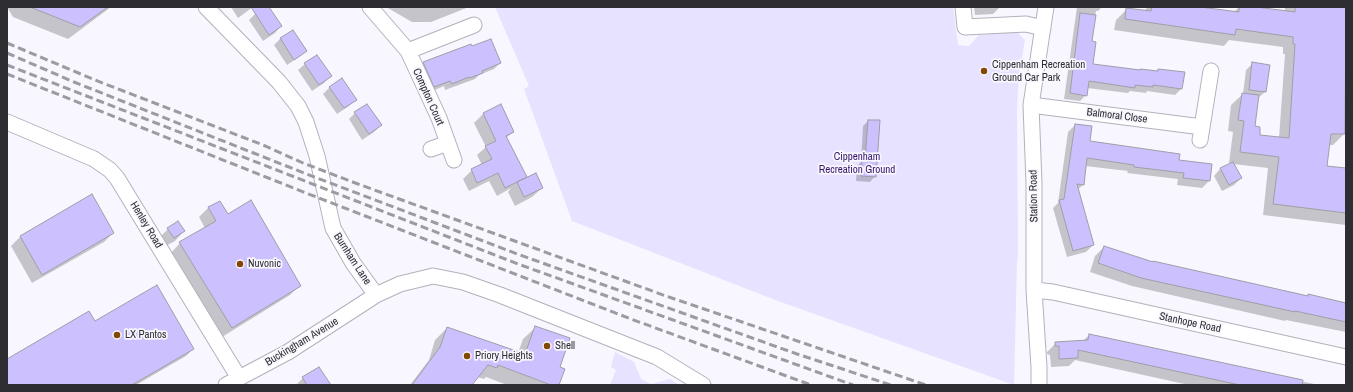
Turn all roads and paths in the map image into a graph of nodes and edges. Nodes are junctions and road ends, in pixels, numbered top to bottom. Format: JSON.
{"nodes":[{"id":1,"x":206,"y":7,"type":"edge"},
{"id":2,"x":370,"y":7,"type":"edge"},
{"id":3,"x":963,"y":7,"type":"edge"},
{"id":4,"x":1046,"y":7,"type":"edge"},
{"id":5,"x":474,"y":26,"type":"dead end"},
{"id":6,"x":1043,"y":28,"type":"junction"},
{"id":7,"x":408,"y":51,"type":"junction"},
{"id":8,"x":1211,"y":70,"type":"dead end"},
{"id":9,"x":1031,"y":105,"type":"junction"},
{"id":10,"x":7,"y":122,"type":"edge"},
{"id":11,"x":448,"y":143,"type":"junction"},
{"id":12,"x":431,"y":149,"type":"dead end"},
{"id":13,"x":454,"y":160,"type":"dead end"},
{"id":14,"x":1034,"y":290,"type":"junction"},
{"id":15,"x":376,"y":295,"type":"junction"},
{"id":16,"x":1346,"y":357,"type":"edge"},
{"id":17,"x":232,"y":382,"type":"edge"},
{"id":18,"x":702,"y":385,"type":"edge"},
{"id":19,"x":1038,"y":385,"type":"edge"}],
"edges":[{"from":1,"to":15,"type":"street","name":"Burnham Lane"},
{"from":2,"to":7,"type":"street","name":"Compton Court"},
{"from":3,"to":6,"type":"street"},
{"from":4,"to":6,"type":"street","name":"Station Road"},
{"from":5,"to":7,"type":"street"},
{"from":6,"to":9,"type":"street","name":"Station Road"},
{"from":7,"to":11,"type":"street","name":"Compton Court"},
{"from":8,"to":9,"type":"street","name":"Balmoral Close"},
{"from":9,"to":14,"type":"street","name":"Station Road"},
{"from":10,"to":17,"type":"street","name":"Henley Road"},
{"from":11,"to":12,"type":"street"},
{"from":11,"to":13,"type":"street","name":"Compton Court"},
{"from":14,"to":16,"type":"street","name":"Stanhope Road"},
{"from":14,"to":19,"type":"street","name":"Station Road"},
{"from":15,"to":17,"type":"street","name":"Buckingham Avenue"},
{"from":15,"to":18,"type":"street","name":"Burnham Lane"}]}
